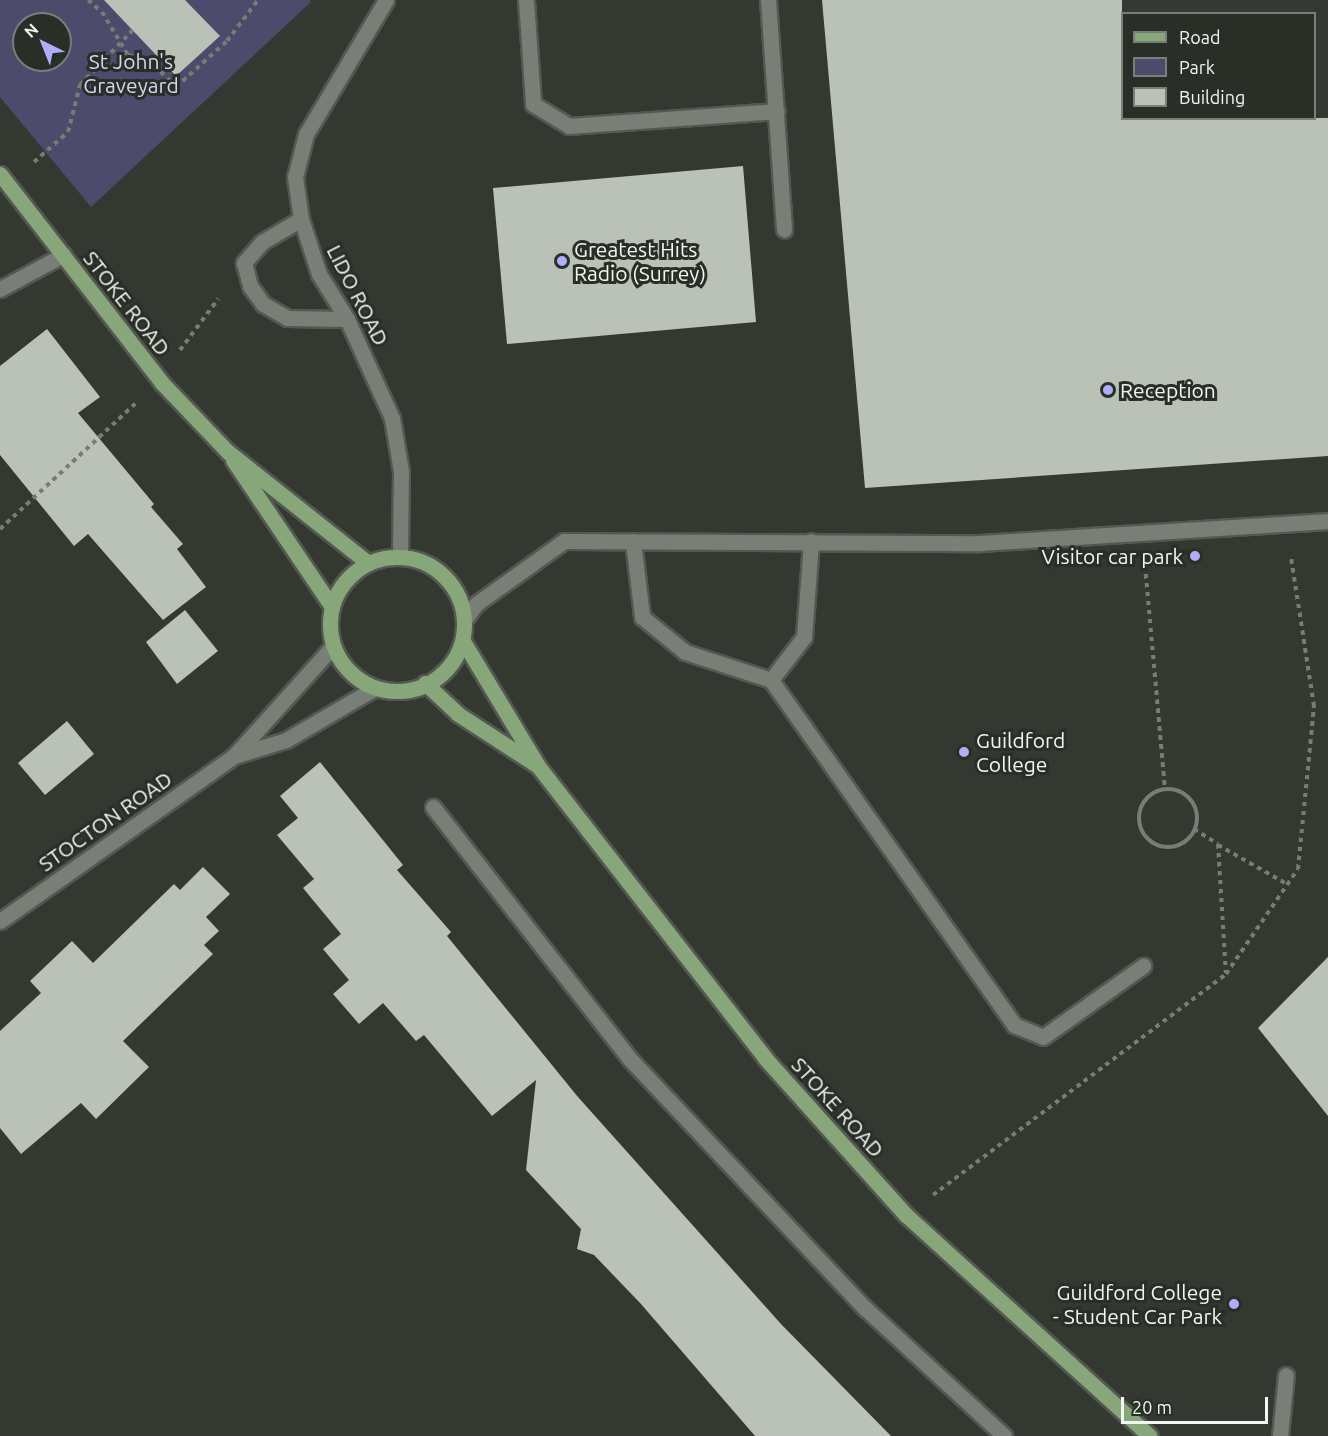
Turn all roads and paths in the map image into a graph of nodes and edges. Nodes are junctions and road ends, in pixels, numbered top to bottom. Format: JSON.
{"nodes":[{"id":1,"x":88,"y":0,"type":"edge"},
{"id":2,"x":258,"y":0,"type":"edge"},
{"id":3,"x":386,"y":0,"type":"edge"},
{"id":4,"x":526,"y":0,"type":"edge"},
{"id":5,"x":768,"y":0,"type":"edge"},
{"id":6,"x":133,"y":30,"type":"dead end"},
{"id":7,"x":118,"y":46,"type":"junction"},
{"id":8,"x":776,"y":111,"type":"junction"},
{"id":9,"x":4,"y":179,"type":"edge"},
{"id":10,"x":301,"y":219,"type":"junction"},
{"id":11,"x":784,"y":229,"type":"dead end"},
{"id":12,"x":63,"y":255,"type":"junction"},
{"id":13,"x":244,"y":263,"type":"junction"},
{"id":14,"x":0,"y":289,"type":"edge"},
{"id":15,"x":347,"y":319,"type":"junction"},
{"id":16,"x":159,"y":378,"type":"junction"},
{"id":17,"x":228,"y":452,"type":"junction"},
{"id":18,"x":1285,"y":521,"type":"junction"},
{"id":19,"x":1328,"y":521,"type":"edge"},
{"id":20,"x":0,"y":529,"type":"edge"},
{"id":21,"x":1142,"y":531,"type":"junction"},
{"id":22,"x":633,"y":541,"type":"junction"},
{"id":23,"x":811,"y":541,"type":"junction"},
{"id":24,"x":400,"y":557,"type":"junction"},
{"id":25,"x":368,"y":563,"type":"junction"},
{"id":26,"x":332,"y":607,"type":"junction"},
{"id":27,"x":465,"y":619,"type":"junction"},
{"id":28,"x":463,"y":641,"type":"junction"},
{"id":29,"x":333,"y":646,"type":"junction"},
{"id":30,"x":771,"y":680,"type":"junction"},
{"id":31,"x":425,"y":683,"type":"junction"},
{"id":32,"x":375,"y":688,"type":"junction"},
{"id":33,"x":234,"y":756,"type":"junction"},
{"id":34,"x":538,"y":766,"type":"junction"},
{"id":35,"x":1165,"y":789,"type":"junction"},
{"id":36,"x":433,"y":807,"type":"dead end"},
{"id":37,"x":1194,"y":829,"type":"junction"},
{"id":38,"x":1218,"y":844,"type":"junction"},
{"id":39,"x":1287,"y":884,"type":"junction"},
{"id":40,"x":0,"y":921,"type":"edge"},
{"id":41,"x":1143,"y":966,"type":"dead end"},
{"id":42,"x":1226,"y":974,"type":"junction"},
{"id":43,"x":906,"y":1215,"type":"junction"},
{"id":44,"x":1286,"y":1374,"type":"dead end"},
{"id":45,"x":1004,"y":1436,"type":"edge"},
{"id":46,"x":1150,"y":1436,"type":"edge"},
{"id":47,"x":1281,"y":1436,"type":"edge"}],
"edges":[{"from":1,"to":7,"type":"path"},
{"from":2,"to":7,"type":"path"},
{"from":3,"to":10,"type":"street","name":"LIDO ROAD"},
{"from":4,"to":8,"type":"street"},
{"from":5,"to":8,"type":"street"},
{"from":6,"to":7,"type":"path"},
{"from":7,"to":9,"type":"path"},
{"from":8,"to":11,"type":"street"},
{"from":9,"to":12,"type":"main road","name":"STOKE ROAD"},
{"from":10,"to":13,"type":"street"},
{"from":10,"to":15,"type":"street","name":"LIDO ROAD"},
{"from":12,"to":14,"type":"street"},
{"from":12,"to":16,"type":"main road","name":"STOKE ROAD"},
{"from":13,"to":15,"type":"street"},
{"from":13,"to":16,"type":"path"},
{"from":15,"to":24,"type":"street","name":"LIDO ROAD"},
{"from":16,"to":17,"type":"main road","name":"STOKE ROAD"},
{"from":16,"to":20,"type":"path"},
{"from":17,"to":25,"type":"main road","name":"STOKE ROAD"},
{"from":17,"to":26,"type":"main road","name":"STOKE ROAD"},
{"from":18,"to":19,"type":"street"},
{"from":18,"to":21,"type":"street"},
{"from":18,"to":39,"type":"path"},
{"from":21,"to":23,"type":"street"},
{"from":21,"to":35,"type":"path"},
{"from":22,"to":23,"type":"street"},
{"from":22,"to":27,"type":"street"},
{"from":22,"to":30,"type":"street"},
{"from":23,"to":30,"type":"street"},
{"from":24,"to":25,"type":"main road"},
{"from":24,"to":27,"type":"main road"},
{"from":25,"to":26,"type":"main road"},
{"from":26,"to":29,"type":"main road"},
{"from":27,"to":28,"type":"main road"},
{"from":28,"to":31,"type":"main road"},
{"from":28,"to":34,"type":"main road","name":"STOKE ROAD"},
{"from":29,"to":32,"type":"main road"},
{"from":29,"to":33,"type":"street","name":"STOCTON ROAD"},
{"from":30,"to":41,"type":"street"},
{"from":31,"to":32,"type":"main road"},
{"from":31,"to":34,"type":"main road","name":"STOKE ROAD"},
{"from":32,"to":33,"type":"street","name":"STOCTON ROAD"},
{"from":33,"to":40,"type":"street","name":"STOCTON ROAD"},
{"from":34,"to":43,"type":"main road","name":"STOKE ROAD"},
{"from":35,"to":37,"type":"path"},
{"from":35,"to":37,"type":"path"},
{"from":36,"to":45,"type":"street"},
{"from":37,"to":38,"type":"path"},
{"from":38,"to":39,"type":"path"},
{"from":38,"to":42,"type":"path"},
{"from":39,"to":42,"type":"path"},
{"from":42,"to":43,"type":"path"},
{"from":43,"to":46,"type":"main road","name":"STOKE ROAD"},
{"from":44,"to":47,"type":"street"}]}
